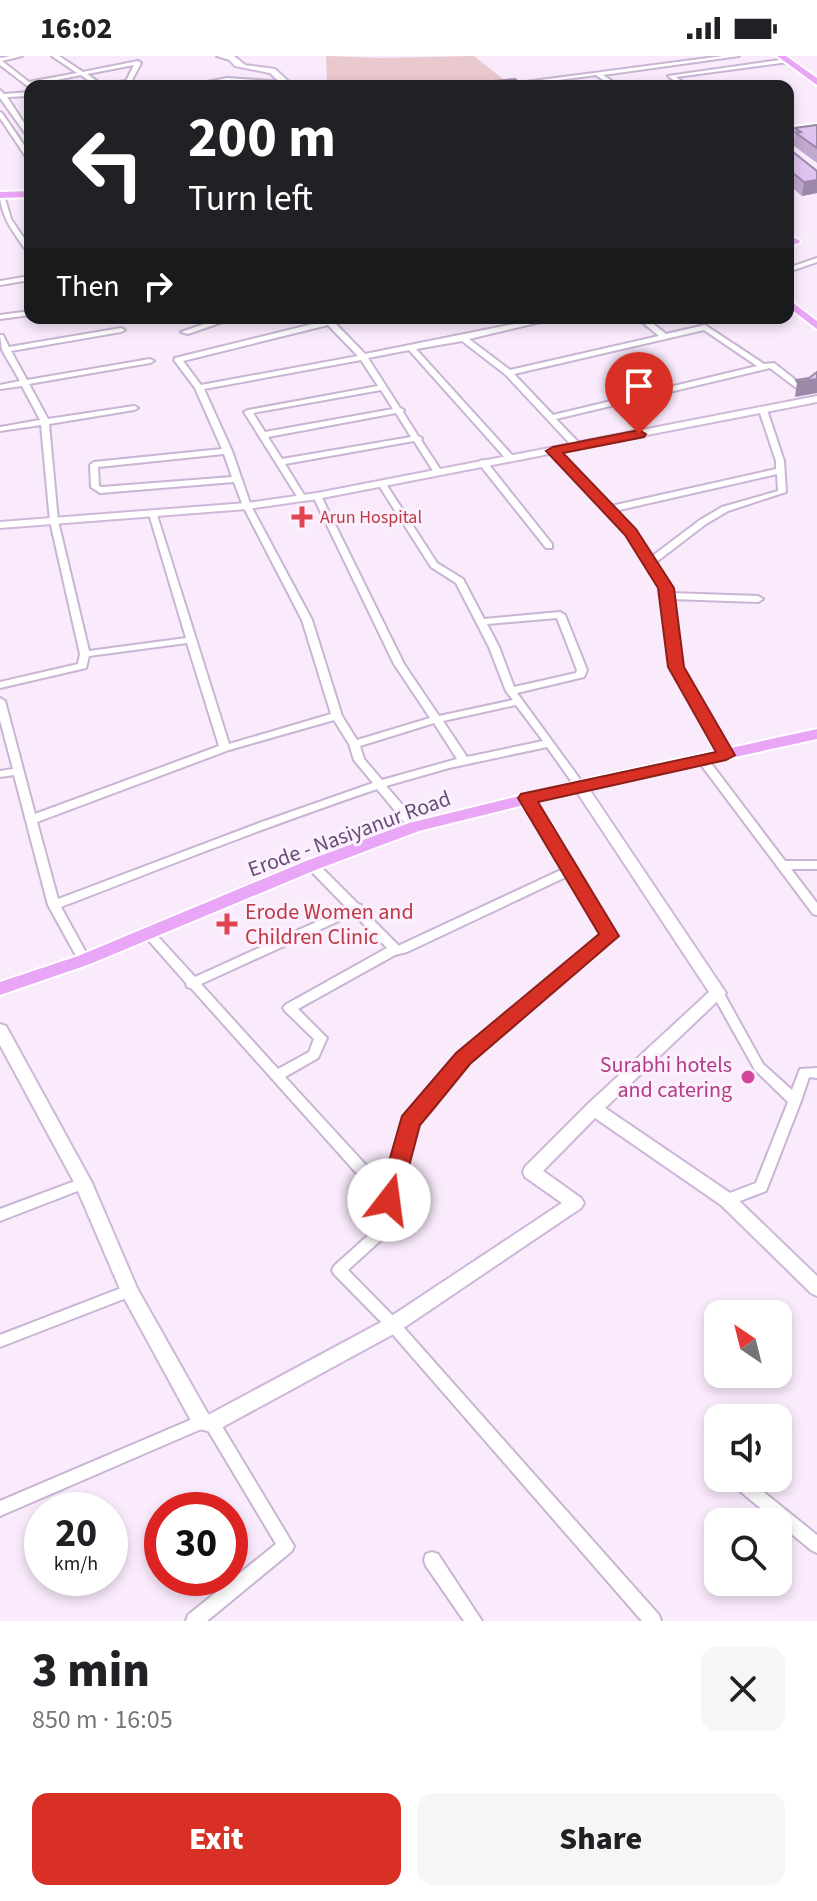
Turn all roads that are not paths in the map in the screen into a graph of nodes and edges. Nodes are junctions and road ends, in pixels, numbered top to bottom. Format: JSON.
{"nodes":[{"id":1,"x":19,"y":56,"type":"edge"},
{"id":2,"x":69,"y":56,"type":"edge"},
{"id":3,"x":220,"y":56,"type":"edge"},
{"id":4,"x":736,"y":56,"type":"edge"},
{"id":5,"x":57,"y":57,"type":"edge"},
{"id":6,"x":230,"y":57,"type":"edge"},
{"id":7,"x":784,"y":58,"type":"edge"},
{"id":8,"x":0,"y":61,"type":"edge"},
{"id":9,"x":78,"y":72,"type":"junction"},
{"id":10,"x":598,"y":74,"type":"junction"},
{"id":11,"x":48,"y":80,"type":"edge"},
{"id":12,"x":90,"y":80,"type":"edge"},
{"id":13,"x":129,"y":80,"type":"edge"},
{"id":14,"x":283,"y":80,"type":"edge"},
{"id":15,"x":554,"y":80,"type":"edge"},
{"id":16,"x":607,"y":80,"type":"edge"},
{"id":17,"x":677,"y":80,"type":"edge"},
{"id":18,"x":24,"y":81,"type":"edge"},
{"id":19,"x":817,"y":82,"type":"edge"},
{"id":20,"x":24,"y":94,"type":"edge"},
{"id":21,"x":2,"y":95,"type":"edge"},
{"id":22,"x":0,"y":114,"type":"edge"},
{"id":23,"x":24,"y":127,"type":"edge"},
{"id":24,"x":817,"y":129,"type":"edge"},
{"id":25,"x":794,"y":131,"type":"edge"},
{"id":26,"x":24,"y":150,"type":"edge"},
{"id":27,"x":0,"y":192,"type":"edge"},
{"id":28,"x":24,"y":192,"type":"edge"},
{"id":29,"x":24,"y":243,"type":"edge"},
{"id":30,"x":817,"y":260,"type":"edge"},
{"id":31,"x":794,"y":268,"type":"edge"},
{"id":32,"x":24,"y":279,"type":"edge"},
{"id":33,"x":0,"y":283,"type":"edge"},
{"id":34,"x":794,"y":307,"type":"edge"},
{"id":35,"x":24,"y":314,"type":"edge"},
{"id":36,"x":0,"y":317,"type":"edge"},
{"id":37,"x":211,"y":324,"type":"edge"},
{"id":38,"x":313,"y":324,"type":"edge"},
{"id":39,"x":332,"y":324,"type":"edge"},
{"id":40,"x":515,"y":324,"type":"edge"},
{"id":41,"x":649,"y":324,"type":"edge"},
{"id":42,"x":817,"y":326,"type":"edge"},
{"id":43,"x":121,"y":330,"type":"dead end"},
{"id":44,"x":185,"y":332,"type":"dead end"},
{"id":45,"x":664,"y":336,"type":"junction"},
{"id":46,"x":0,"y":337,"type":"edge"},
{"id":47,"x":463,"y":338,"type":"junction"},
{"id":48,"x":411,"y":348,"type":"junction"},
{"id":49,"x":6,"y":350,"type":"junction"},
{"id":50,"x":363,"y":357,"type":"junction"},
{"id":51,"x":150,"y":361,"type":"dead end"},
{"id":52,"x":763,"y":367,"type":"junction"},
{"id":53,"x":509,"y":373,"type":"junction"},
{"id":54,"x":817,"y":380,"type":"edge"},
{"id":55,"x":26,"y":382,"type":"junction"},
{"id":56,"x":0,"y":387,"type":"edge"},
{"id":57,"x":384,"y":387,"type":"junction"},
{"id":58,"x":199,"y":388,"type":"junction"},
{"id":59,"x":802,"y":388,"type":"junction"},
{"id":60,"x":817,"y":399,"type":"edge"},
{"id":61,"x":134,"y":408,"type":"dead end"},
{"id":62,"x":400,"y":410,"type":"junction"},
{"id":63,"x":763,"y":410,"type":"junction"},
{"id":64,"x":551,"y":418,"type":"junction"},
{"id":65,"x":45,"y":422,"type":"junction"},
{"id":66,"x":0,"y":429,"type":"edge"},
{"id":67,"x":263,"y":435,"type":"junction"},
{"id":68,"x":418,"y":438,"type":"junction"},
{"id":69,"x":577,"y":446,"type":"junction"},
{"id":70,"x":228,"y":451,"type":"junction"},
{"id":71,"x":553,"y":451,"type":"junction"},
{"id":72,"x":510,"y":458,"type":"junction"},
{"id":73,"x":280,"y":462,"type":"junction"},
{"id":74,"x":483,"y":463,"type":"junction"},
{"id":75,"x":780,"y":471,"type":"junction"},
{"id":76,"x":438,"y":472,"type":"junction"},
{"id":77,"x":237,"y":479,"type":"junction"},
{"id":78,"x":382,"y":484,"type":"junction"},
{"id":79,"x":317,"y":496,"type":"junction"},
{"id":80,"x":302,"y":498,"type":"junction"},
{"id":81,"x":247,"y":506,"type":"junction"},
{"id":82,"x":611,"y":509,"type":"junction"},
{"id":83,"x":153,"y":514,"type":"junction"},
{"id":84,"x":54,"y":521,"type":"junction"},
{"id":85,"x":0,"y":525,"type":"edge"},
{"id":86,"x":549,"y":546,"type":"dead end"},
{"id":87,"x":651,"y":562,"type":"junction"},
{"id":88,"x":666,"y":596,"type":"junction"},
{"id":89,"x":758,"y":599,"type":"dead end"},
{"id":90,"x":481,"y":622,"type":"junction"},
{"id":91,"x":191,"y":640,"type":"junction"},
{"id":92,"x":85,"y":654,"type":"junction"},
{"id":93,"x":0,"y":685,"type":"edge"},
{"id":94,"x":511,"y":691,"type":"junction"},
{"id":95,"x":0,"y":701,"type":"edge"},
{"id":96,"x":517,"y":702,"type":"junction"},
{"id":97,"x":337,"y":716,"type":"junction"},
{"id":98,"x":434,"y":720,"type":"junction"},
{"id":99,"x":817,"y":734,"type":"edge"},
{"id":100,"x":550,"y":743,"type":"junction"},
{"id":101,"x":354,"y":744,"type":"junction"},
{"id":102,"x":225,"y":748,"type":"junction"},
{"id":103,"x":726,"y":755,"type":"junction"},
{"id":104,"x":703,"y":760,"type":"junction"},
{"id":105,"x":464,"y":761,"type":"junction"},
{"id":106,"x":18,"y":771,"type":"junction"},
{"id":107,"x":0,"y":774,"type":"edge"},
{"id":108,"x":382,"y":784,"type":"junction"},
{"id":109,"x":580,"y":786,"type":"junction"},
{"id":110,"x":527,"y":798,"type":"junction"},
{"id":111,"x":31,"y":820,"type":"junction"},
{"id":112,"x":415,"y":827,"type":"junction"},
{"id":113,"x":312,"y":865,"type":"junction"},
{"id":114,"x":782,"y":865,"type":"junction"},
{"id":115,"x":817,"y":865,"type":"edge"},
{"id":116,"x":570,"y":870,"type":"junction"},
{"id":117,"x":54,"y":905,"type":"junction"},
{"id":118,"x":357,"y":908,"type":"junction"},
{"id":119,"x":817,"y":911,"type":"edge"},
{"id":120,"x":148,"y":933,"type":"junction"},
{"id":121,"x":396,"y":950,"type":"junction"},
{"id":122,"x":84,"y":960,"type":"junction"},
{"id":123,"x":191,"y":984,"type":"junction"},
{"id":124,"x":0,"y":989,"type":"edge"},
{"id":125,"x":718,"y":993,"type":"junction"},
{"id":126,"x":0,"y":1030,"type":"edge"},
{"id":127,"x":817,"y":1073,"type":"edge"},
{"id":128,"x":276,"y":1076,"type":"junction"},
{"id":129,"x":795,"y":1101,"type":"junction"},
{"id":130,"x":594,"y":1109,"type":"junction"},
{"id":131,"x":83,"y":1183,"type":"junction"},
{"id":132,"x":389,"y":1200,"type":"junction"},
{"id":133,"x":727,"y":1200,"type":"junction"},
{"id":134,"x":0,"y":1215,"type":"edge"},
{"id":135,"x":817,"y":1288,"type":"edge"},
{"id":136,"x":129,"y":1291,"type":"junction"},
{"id":137,"x":393,"y":1325,"type":"junction"},
{"id":138,"x":0,"y":1341,"type":"edge"},
{"id":139,"x":207,"y":1422,"type":"junction"},
{"id":140,"x":752,"y":1492,"type":"edge"},
{"id":141,"x":0,"y":1509,"type":"edge"},
{"id":142,"x":817,"y":1545,"type":"edge"},
{"id":143,"x":432,"y":1560,"type":"dead end"},
{"id":144,"x":194,"y":1621,"type":"edge"},
{"id":145,"x":474,"y":1621,"type":"edge"},
{"id":146,"x":653,"y":1621,"type":"edge"}],
"edges":[{"from":1,"to":8,"type":"street"},
{"from":2,"to":5,"type":"street"},
{"from":3,"to":6,"type":"street"},
{"from":4,"to":10,"type":"street"},
{"from":5,"to":9,"type":"street"},
{"from":6,"to":14,"type":"street"},
{"from":7,"to":17,"type":"street"},
{"from":7,"to":19,"type":"main road"},
{"from":8,"to":18,"type":"street"},
{"from":9,"to":11,"type":"street"},
{"from":9,"to":12,"type":"street"},
{"from":9,"to":13,"type":"street"},
{"from":10,"to":15,"type":"street"},
{"from":10,"to":16,"type":"street"},
{"from":20,"to":21,"type":"street"},
{"from":21,"to":23,"type":"street"},
{"from":22,"to":26,"type":"street"},
{"from":24,"to":25,"type":"highway"},
{"from":27,"to":28,"type":"main road"},
{"from":27,"to":29,"type":"street"},
{"from":30,"to":31,"type":"street"},
{"from":32,"to":33,"type":"street"},
{"from":34,"to":42,"type":"main road"},
{"from":35,"to":36,"type":"street"},
{"from":37,"to":44,"type":"street"},
{"from":38,"to":58,"type":"street"},
{"from":39,"to":50,"type":"street"},
{"from":40,"to":47,"type":"street"},
{"from":41,"to":45,"type":"street"},
{"from":43,"to":49,"type":"street"},
{"from":45,"to":52,"type":"street"},
{"from":45,"to":53,"type":"street"},
{"from":46,"to":49,"type":"street"},
{"from":47,"to":48,"type":"street"},
{"from":47,"to":53,"type":"street"},
{"from":48,"to":50,"type":"street"},
{"from":48,"to":72,"type":"street"},
{"from":49,"to":55,"type":"street"},
{"from":50,"to":57,"type":"street"},
{"from":50,"to":58,"type":"street"},
{"from":51,"to":55,"type":"street"},
{"from":52,"to":59,"type":"street"},
{"from":52,"to":64,"type":"street"},
{"from":53,"to":64,"type":"street"},
{"from":54,"to":59,"type":"street"},
{"from":55,"to":56,"type":"street"},
{"from":55,"to":65,"type":"street"},
{"from":57,"to":62,"type":"street"},
{"from":57,"to":67,"type":"street"},
{"from":58,"to":70,"type":"street"},
{"from":59,"to":60,"type":"street"},
{"from":60,"to":63,"type":"street"},
{"from":61,"to":65,"type":"street"},
{"from":62,"to":67,"type":"street"},
{"from":62,"to":68,"type":"street"},
{"from":63,"to":69,"type":"street"},
{"from":63,"to":75,"type":"street"},
{"from":64,"to":69,"type":"street"},
{"from":65,"to":66,"type":"street"},
{"from":65,"to":84,"type":"street"},
{"from":67,"to":73,"type":"street"},
{"from":68,"to":73,"type":"street"},
{"from":68,"to":76,"type":"street"},
{"from":69,"to":71,"type":"street"},
{"from":70,"to":77,"type":"street"},
{"from":70,"to":77,"type":"street"},
{"from":71,"to":72,"type":"street"},
{"from":71,"to":82,"type":"street"},
{"from":72,"to":74,"type":"street"},
{"from":73,"to":80,"type":"street"},
{"from":74,"to":76,"type":"street"},
{"from":74,"to":86,"type":"street"},
{"from":75,"to":82,"type":"street"},
{"from":75,"to":87,"type":"street"},
{"from":76,"to":78,"type":"street"},
{"from":77,"to":81,"type":"street"},
{"from":78,"to":79,"type":"street"},
{"from":78,"to":90,"type":"street"},
{"from":79,"to":80,"type":"street"},
{"from":79,"to":98,"type":"street"},
{"from":80,"to":81,"type":"street"},
{"from":81,"to":83,"type":"street"},
{"from":81,"to":97,"type":"street"},
{"from":82,"to":87,"type":"street"},
{"from":83,"to":84,"type":"street"},
{"from":83,"to":91,"type":"street"},
{"from":84,"to":85,"type":"street"},
{"from":84,"to":92,"type":"street"},
{"from":87,"to":88,"type":"street"},
{"from":88,"to":89,"type":"street"},
{"from":88,"to":103,"type":"street"},
{"from":90,"to":94,"type":"street"},
{"from":90,"to":94,"type":"street"},
{"from":91,"to":92,"type":"street"},
{"from":91,"to":102,"type":"street"},
{"from":92,"to":93,"type":"street"},
{"from":94,"to":96,"type":"street"},
{"from":95,"to":106,"type":"street"},
{"from":96,"to":98,"type":"street"},
{"from":96,"to":100,"type":"street"},
{"from":97,"to":101,"type":"street"},
{"from":97,"to":102,"type":"street"},
{"from":98,"to":101,"type":"street"},
{"from":98,"to":105,"type":"street"},
{"from":99,"to":103,"type":"main road","name":"Erode - Nasiyanur Road"},
{"from":100,"to":105,"type":"street"},
{"from":100,"to":109,"type":"street"},
{"from":101,"to":108,"type":"street"},
{"from":102,"to":111,"type":"street"},
{"from":103,"to":104,"type":"main road","name":"Erode - Nasiyanur Road"},
{"from":104,"to":109,"type":"main road","name":"Erode - Nasiyanur Road"},
{"from":104,"to":114,"type":"street"},
{"from":105,"to":108,"type":"street"},
{"from":106,"to":107,"type":"street"},
{"from":106,"to":111,"type":"street"},
{"from":108,"to":112,"type":"street"},
{"from":108,"to":117,"type":"street"},
{"from":109,"to":110,"type":"main road","name":"Erode - Nasiyanur Road"},
{"from":109,"to":125,"type":"street"},
{"from":110,"to":112,"type":"main road","name":"Erode - Nasiyanur Road"},
{"from":110,"to":116,"type":"street"},
{"from":111,"to":117,"type":"street"},
{"from":112,"to":113,"type":"main road","name":"Erode - Nasiyanur Road"},
{"from":113,"to":118,"type":"street"},
{"from":113,"to":120,"type":"main road","name":"Erode - Nasiyanur Road"},
{"from":114,"to":115,"type":"street"},
{"from":114,"to":119,"type":"street"},
{"from":116,"to":121,"type":"street"},
{"from":116,"to":132,"type":"street"},
{"from":117,"to":122,"type":"street"},
{"from":118,"to":121,"type":"street"},
{"from":118,"to":123,"type":"street"},
{"from":120,"to":122,"type":"main road","name":"Erode - Nasiyanur Road"},
{"from":120,"to":123,"type":"street"},
{"from":121,"to":128,"type":"street"},
{"from":122,"to":124,"type":"main road","name":"Erode - Nasiyanur Road"},
{"from":123,"to":128,"type":"street"},
{"from":125,"to":129,"type":"street"},
{"from":125,"to":130,"type":"street"},
{"from":126,"to":131,"type":"street"},
{"from":127,"to":129,"type":"street"},
{"from":128,"to":132,"type":"street"},
{"from":129,"to":133,"type":"street"},
{"from":130,"to":133,"type":"street"},
{"from":130,"to":137,"type":"street"},
{"from":131,"to":134,"type":"street"},
{"from":131,"to":136,"type":"street"},
{"from":132,"to":137,"type":"street"},
{"from":133,"to":135,"type":"street"},
{"from":136,"to":138,"type":"street"},
{"from":136,"to":139,"type":"street"},
{"from":137,"to":139,"type":"street"},
{"from":137,"to":146,"type":"street"},
{"from":139,"to":141,"type":"street"},
{"from":139,"to":144,"type":"street"},
{"from":140,"to":142,"type":"street"},
{"from":143,"to":145,"type":"street"}]}
